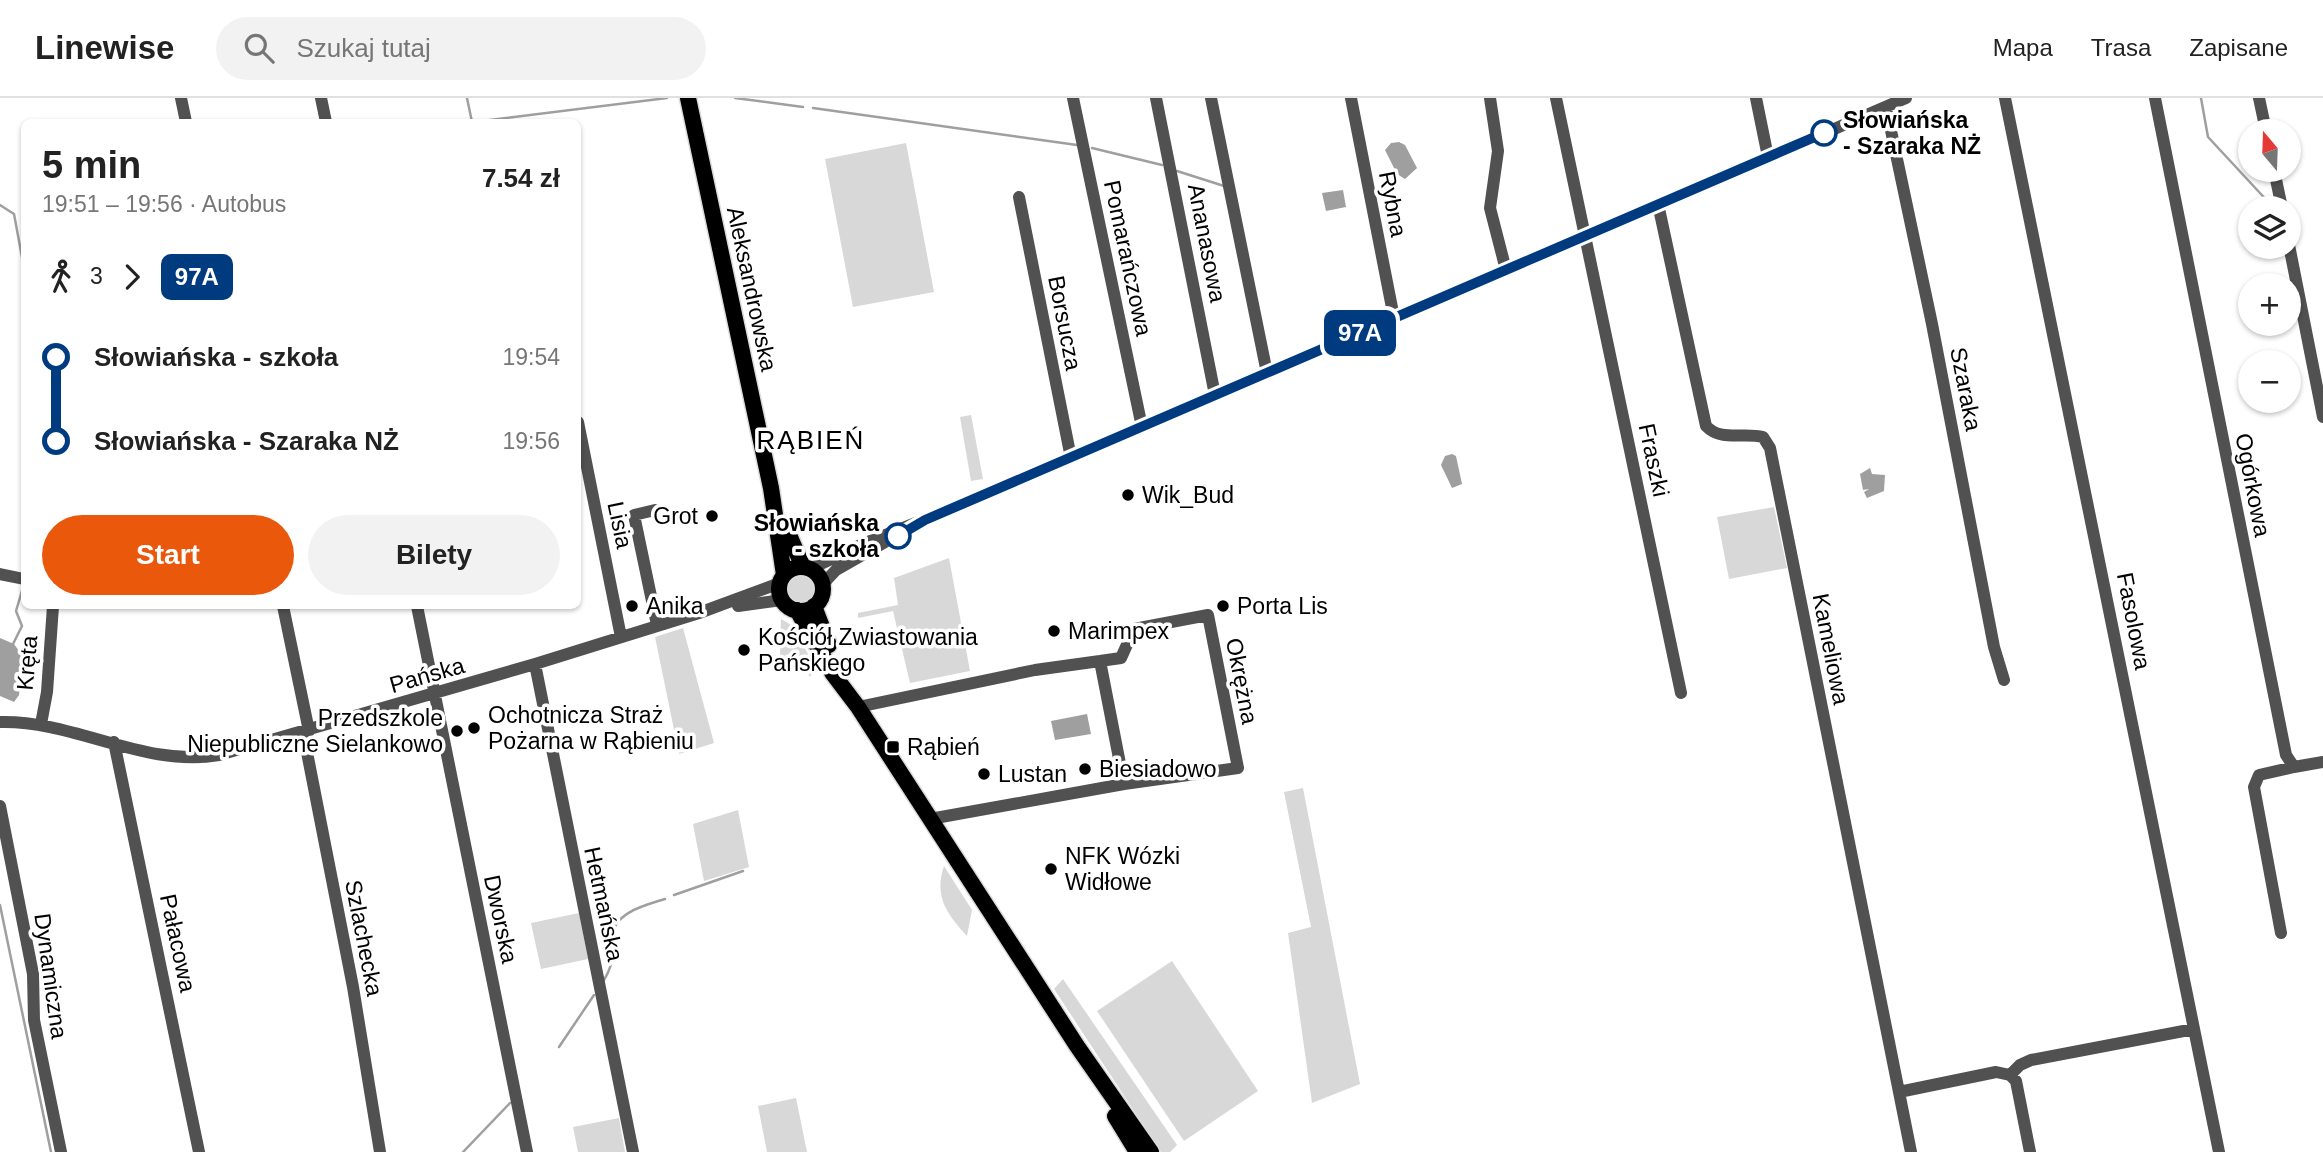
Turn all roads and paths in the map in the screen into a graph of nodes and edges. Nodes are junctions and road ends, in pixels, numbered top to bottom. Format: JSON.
{"nodes":[{"id":1,"x":181,"y":98,"type":"edge"},
{"id":2,"x":321,"y":98,"type":"edge"},
{"id":3,"x":688,"y":98,"type":"edge"},
{"id":4,"x":1073,"y":98,"type":"edge"},
{"id":5,"x":1156,"y":98,"type":"edge"},
{"id":6,"x":1211,"y":98,"type":"edge"},
{"id":7,"x":1351,"y":98,"type":"edge"},
{"id":8,"x":1490,"y":98,"type":"edge"},
{"id":9,"x":1556,"y":98,"type":"edge"},
{"id":10,"x":1756,"y":98,"type":"edge"},
{"id":11,"x":1906,"y":98,"type":"edge"},
{"id":12,"x":2005,"y":98,"type":"edge"},
{"id":13,"x":2155,"y":98,"type":"edge"},
{"id":14,"x":2259,"y":98,"type":"edge"},
{"id":15,"x":1886,"y":107,"type":"junction"},
{"id":16,"x":185,"y":119,"type":"edge"},
{"id":17,"x":325,"y":119,"type":"edge"},
{"id":18,"x":2263,"y":119,"type":"edge"},
{"id":19,"x":1768,"y":157,"type":"junction"},
{"id":20,"x":1018,"y":197,"type":"dead end"},
{"id":21,"x":1658,"y":204,"type":"junction"},
{"id":22,"x":1585,"y":236,"type":"junction"},
{"id":23,"x":2292,"y":259,"type":"edge"},
{"id":24,"x":1506,"y":270,"type":"junction"},
{"id":25,"x":1394,"y":318,"type":"junction"},
{"id":26,"x":1267,"y":373,"type":"junction"},
{"id":27,"x":1215,"y":395,"type":"junction"},
{"id":28,"x":2323,"y":417,"type":"edge"},
{"id":29,"x":1142,"y":427,"type":"junction"},
{"id":30,"x":581,"y":437,"type":"edge"},
{"id":31,"x":1071,"y":458,"type":"junction"},
{"id":32,"x":771,"y":488,"type":"junction"},
{"id":33,"x":656,"y":510,"type":"dead end"},
{"id":34,"x":925,"y":520,"type":"junction"},
{"id":35,"x":807,"y":568,"type":"junction"},
{"id":36,"x":0,"y":574,"type":"edge"},
{"id":37,"x":21,"y":578,"type":"edge"},
{"id":38,"x":782,"y":579,"type":"junction"},
{"id":39,"x":822,"y":585,"type":"junction"},
{"id":40,"x":782,"y":600,"type":"junction"},
{"id":41,"x":814,"y":606,"type":"junction"},
{"id":42,"x":53,"y":609,"type":"edge"},
{"id":43,"x":284,"y":609,"type":"edge"},
{"id":44,"x":418,"y":609,"type":"edge"},
{"id":45,"x":797,"y":610,"type":"junction"},
{"id":46,"x":699,"y":613,"type":"junction"},
{"id":47,"x":657,"y":625,"type":"junction"},
{"id":48,"x":621,"y":638,"type":"junction"},
{"id":49,"x":1100,"y":661,"type":"junction"},
{"id":50,"x":535,"y":664,"type":"junction"},
{"id":51,"x":2004,"y":680,"type":"dead end"},
{"id":52,"x":1681,"y":693,"type":"dead end"},
{"id":53,"x":433,"y":695,"type":"junction"},
{"id":54,"x":858,"y":707,"type":"junction"},
{"id":55,"x":0,"y":722,"type":"edge"},
{"id":56,"x":41,"y":724,"type":"junction"},
{"id":57,"x":306,"y":731,"type":"junction"},
{"id":58,"x":114,"y":742,"type":"junction"},
{"id":59,"x":2323,"y":762,"type":"edge"},
{"id":60,"x":2294,"y":767,"type":"junction"},
{"id":61,"x":1124,"y":784,"type":"junction"},
{"id":62,"x":0,"y":806,"type":"edge"},
{"id":63,"x":930,"y":819,"type":"junction"},
{"id":64,"x":2281,"y":933,"type":"dead end"},
{"id":65,"x":2194,"y":1029,"type":"junction"},
{"id":66,"x":1077,"y":1046,"type":"junction"},
{"id":67,"x":2010,"y":1075,"type":"junction"},
{"id":68,"x":1899,"y":1092,"type":"junction"},
{"id":69,"x":61,"y":1152,"type":"edge"},
{"id":70,"x":199,"y":1152,"type":"edge"},
{"id":71,"x":380,"y":1152,"type":"edge"},
{"id":72,"x":527,"y":1152,"type":"edge"},
{"id":73,"x":632,"y":1152,"type":"edge"},
{"id":74,"x":1137,"y":1152,"type":"edge"},
{"id":75,"x":1151,"y":1152,"type":"edge"},
{"id":76,"x":1911,"y":1152,"type":"edge"},
{"id":77,"x":2030,"y":1152,"type":"edge"},
{"id":78,"x":2219,"y":1152,"type":"edge"}],
"edges":[{"from":1,"to":16,"type":"street"},
{"from":2,"to":17,"type":"street"},
{"from":3,"to":32,"type":"main road","name":"Aleksandrowska"},
{"from":4,"to":29,"type":"street","name":"Pomarańczowa"},
{"from":5,"to":27,"type":"street","name":"Ananasowa"},
{"from":6,"to":26,"type":"street"},
{"from":7,"to":25,"type":"street","name":"Rybna"},
{"from":8,"to":24,"type":"street"},
{"from":9,"to":22,"type":"street","name":"Fraszki"},
{"from":10,"to":19,"type":"street"},
{"from":11,"to":15,"type":"street"},
{"from":12,"to":65,"type":"street","name":"Fasolowa"},
{"from":13,"to":60,"type":"street","name":"Ogórkowa"},
{"from":14,"to":18,"type":"street"},
{"from":15,"to":19,"type":"street"},
{"from":15,"to":51,"type":"street","name":"Szaraka"},
{"from":19,"to":21,"type":"street"},
{"from":20,"to":31,"type":"street","name":"Borsucza"},
{"from":21,"to":22,"type":"street"},
{"from":21,"to":68,"type":"street","name":"Kameliowa"},
{"from":22,"to":24,"type":"street"},
{"from":22,"to":52,"type":"street","name":"Fraszki"},
{"from":23,"to":28,"type":"street"},
{"from":24,"to":25,"type":"street"},
{"from":25,"to":26,"type":"street"},
{"from":26,"to":27,"type":"street"},
{"from":27,"to":29,"type":"street"},
{"from":29,"to":31,"type":"street"},
{"from":30,"to":48,"type":"street","name":"Lisia"},
{"from":31,"to":34,"type":"street"},
{"from":32,"to":35,"type":"main road","name":"Aleksandrowska"},
{"from":32,"to":38,"type":"main road","name":"Aleksandrowska"},
{"from":33,"to":47,"type":"street"},
{"from":34,"to":35,"type":"street"},
{"from":34,"to":39,"type":"street"},
{"from":35,"to":38,"type":"main road"},
{"from":35,"to":39,"type":"main road"},
{"from":36,"to":37,"type":"street"},
{"from":38,"to":40,"type":"main road"},
{"from":38,"to":46,"type":"street","name":"Pańska"},
{"from":39,"to":41,"type":"main road"},
{"from":40,"to":45,"type":"main road"},
{"from":40,"to":46,"type":"street","name":"Pańska"},
{"from":41,"to":45,"type":"main road"},
{"from":41,"to":54,"type":"main road"},
{"from":42,"to":56,"type":"street","name":"Kręta"},
{"from":43,"to":57,"type":"street","name":"Szlachecka"},
{"from":44,"to":53,"type":"street","name":"Dworska"},
{"from":45,"to":54,"type":"main road"},
{"from":46,"to":47,"type":"street","name":"Pańska"},
{"from":47,"to":48,"type":"street","name":"Pańska"},
{"from":48,"to":50,"type":"street","name":"Pańska"},
{"from":49,"to":54,"type":"street","name":"Okrężna"},
{"from":49,"to":61,"type":"street"},
{"from":49,"to":61,"type":"street","name":"Okrężna"},
{"from":50,"to":53,"type":"street","name":"Pańska"},
{"from":50,"to":73,"type":"street","name":"Hetmańska"},
{"from":53,"to":57,"type":"street","name":"Pańska"},
{"from":53,"to":72,"type":"street","name":"Dworska"},
{"from":54,"to":63,"type":"main road"},
{"from":55,"to":56,"type":"street","name":"Pańska"},
{"from":56,"to":58,"type":"street","name":"Pańska"},
{"from":57,"to":58,"type":"street","name":"Pańska"},
{"from":57,"to":71,"type":"street","name":"Szlachecka"},
{"from":58,"to":70,"type":"street","name":"Pałacowa"},
{"from":59,"to":60,"type":"street"},
{"from":60,"to":64,"type":"street"},
{"from":61,"to":63,"type":"street","name":"Okrężna"},
{"from":62,"to":69,"type":"street","name":"Dynamiczna"},
{"from":63,"to":66,"type":"main road"},
{"from":65,"to":67,"type":"street"},
{"from":65,"to":78,"type":"street","name":"Fasolowa"},
{"from":66,"to":74,"type":"main road"},
{"from":66,"to":75,"type":"main road"},
{"from":67,"to":68,"type":"street"},
{"from":67,"to":77,"type":"street"},
{"from":68,"to":76,"type":"street","name":"Kameliowa"}]}
